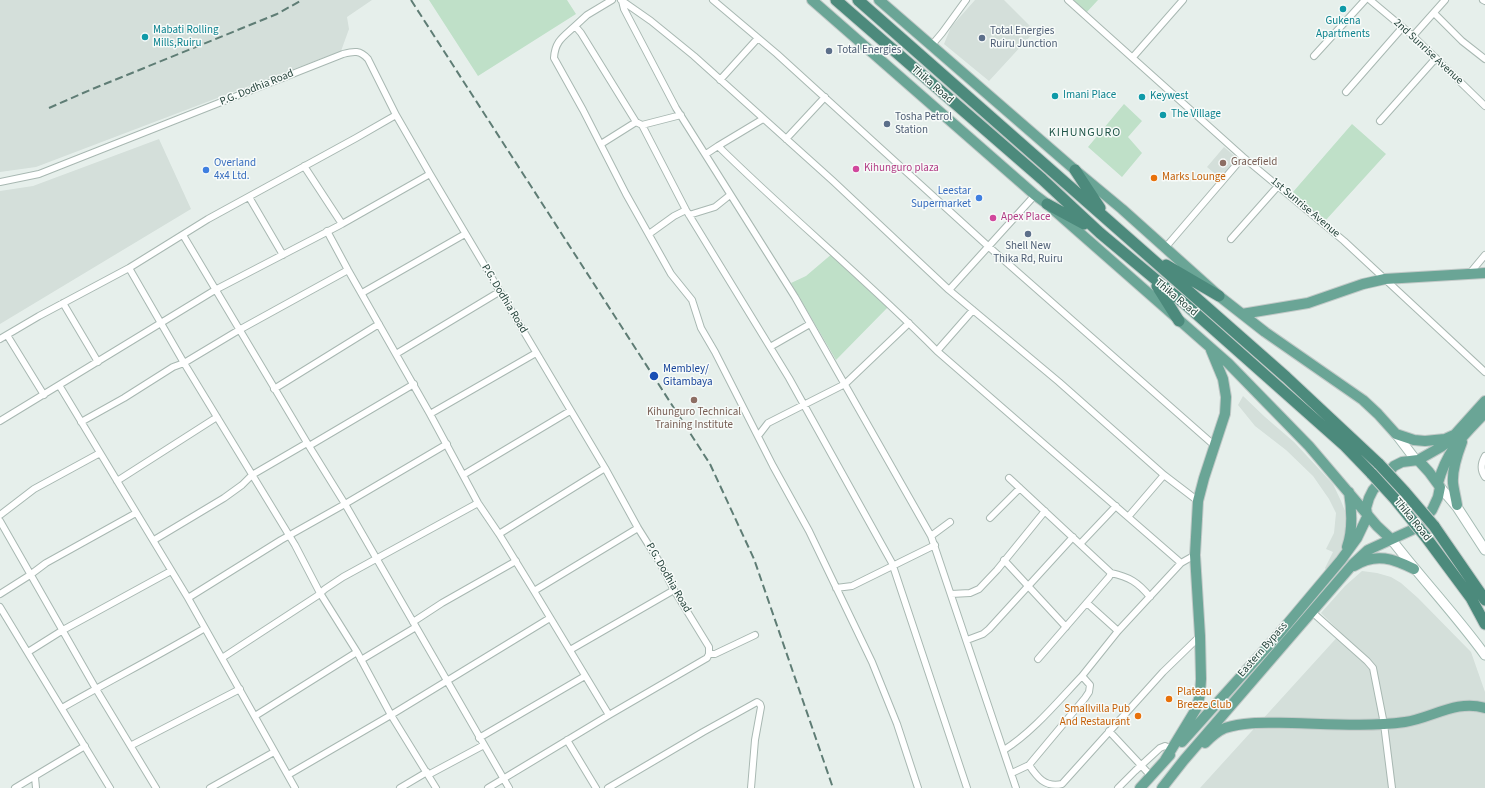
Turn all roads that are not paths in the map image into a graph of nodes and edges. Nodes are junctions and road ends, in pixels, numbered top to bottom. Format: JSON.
{"nodes":[{"id":1,"x":612,"y":0,"type":"edge"},
{"id":2,"x":621,"y":0,"type":"edge"},
{"id":3,"x":713,"y":0,"type":"edge"},
{"id":4,"x":812,"y":0,"type":"edge"},
{"id":5,"x":836,"y":0,"type":"edge"},
{"id":6,"x":858,"y":0,"type":"edge"},
{"id":7,"x":879,"y":0,"type":"edge"},
{"id":8,"x":966,"y":0,"type":"edge"},
{"id":9,"x":1068,"y":0,"type":"edge"},
{"id":10,"x":1183,"y":0,"type":"edge"},
{"id":11,"x":1365,"y":0,"type":"edge"},
{"id":12,"x":1370,"y":0,"type":"edge"},
{"id":13,"x":1445,"y":0,"type":"edge"},
{"id":14,"x":638,"y":12,"type":"junction"},
{"id":15,"x":1434,"y":13,"type":"junction"},
{"id":16,"x":631,"y":23,"type":"junction"},
{"id":17,"x":574,"y":26,"type":"junction"},
{"id":18,"x":1402,"y":28,"type":"junction"},
{"id":19,"x":1413,"y":36,"type":"junction"},
{"id":20,"x":758,"y":38,"type":"junction"},
{"id":21,"x":931,"y":46,"type":"junction"},
{"id":22,"x":1314,"y":56,"type":"dead end"},
{"id":23,"x":1133,"y":57,"type":"junction"},
{"id":24,"x":1436,"y":58,"type":"junction"},
{"id":25,"x":1485,"y":59,"type":"edge"},
{"id":26,"x":960,"y":70,"type":"junction"},
{"id":27,"x":720,"y":80,"type":"junction"},
{"id":28,"x":1346,"y":92,"type":"dead end"},
{"id":29,"x":825,"y":97,"type":"junction"},
{"id":30,"x":976,"y":104,"type":"junction"},
{"id":31,"x":1485,"y":106,"type":"edge"},
{"id":32,"x":396,"y":115,"type":"junction"},
{"id":33,"x":681,"y":115,"type":"junction"},
{"id":34,"x":763,"y":119,"type":"junction"},
{"id":35,"x":1380,"y":121,"type":"dead end"},
{"id":36,"x":639,"y":123,"type":"junction"},
{"id":37,"x":786,"y":139,"type":"junction"},
{"id":38,"x":601,"y":144,"type":"junction"},
{"id":39,"x":718,"y":146,"type":"junction"},
{"id":40,"x":706,"y":154,"type":"junction"},
{"id":41,"x":1243,"y":157,"type":"junction"},
{"id":42,"x":304,"y":166,"type":"junction"},
{"id":43,"x":1075,"y":170,"type":"junction"},
{"id":44,"x":430,"y":174,"type":"junction"},
{"id":45,"x":0,"y":182,"type":"edge"},
{"id":46,"x":1278,"y":186,"type":"junction"},
{"id":47,"x":730,"y":195,"type":"junction"},
{"id":48,"x":1035,"y":195,"type":"junction"},
{"id":49,"x":248,"y":197,"type":"junction"},
{"id":50,"x":1047,"y":204,"type":"junction"},
{"id":51,"x":688,"y":212,"type":"junction"},
{"id":52,"x":1110,"y":222,"type":"junction"},
{"id":53,"x":342,"y":224,"type":"junction"},
{"id":54,"x":327,"y":231,"type":"junction"},
{"id":55,"x":1100,"y":233,"type":"junction"},
{"id":56,"x":465,"y":234,"type":"junction"},
{"id":57,"x":649,"y":234,"type":"junction"},
{"id":58,"x":183,"y":235,"type":"junction"},
{"id":59,"x":1231,"y":239,"type":"dead end"},
{"id":60,"x":989,"y":246,"type":"junction"},
{"id":61,"x":1165,"y":248,"type":"junction"},
{"id":62,"x":283,"y":255,"type":"junction"},
{"id":63,"x":1485,"y":255,"type":"edge"},
{"id":64,"x":1150,"y":257,"type":"junction"},
{"id":65,"x":129,"y":268,"type":"junction"},
{"id":66,"x":348,"y":270,"type":"junction"},
{"id":67,"x":1485,"y":272,"type":"edge"},
{"id":68,"x":1470,"y":273,"type":"junction"},
{"id":69,"x":1153,"y":278,"type":"junction"},
{"id":70,"x":1385,"y":279,"type":"junction"},
{"id":71,"x":215,"y":290,"type":"junction"},
{"id":72,"x":949,"y":290,"type":"junction"},
{"id":73,"x":499,"y":292,"type":"junction"},
{"id":74,"x":362,"y":293,"type":"junction"},
{"id":75,"x":1219,"y":296,"type":"junction"},
{"id":76,"x":63,"y":303,"type":"junction"},
{"id":77,"x":973,"y":310,"type":"junction"},
{"id":78,"x":1242,"y":314,"type":"junction"},
{"id":79,"x":1179,"y":321,"type":"junction"},
{"id":80,"x":909,"y":323,"type":"junction"},
{"id":81,"x":162,"y":324,"type":"junction"},
{"id":82,"x":379,"y":324,"type":"junction"},
{"id":83,"x":810,"y":324,"type":"junction"},
{"id":84,"x":239,"y":330,"type":"junction"},
{"id":85,"x":6,"y":335,"type":"junction"},
{"id":86,"x":0,"y":339,"type":"edge"},
{"id":87,"x":770,"y":347,"type":"junction"},
{"id":88,"x":1209,"y":347,"type":"junction"},
{"id":89,"x":937,"y":351,"type":"junction"},
{"id":90,"x":536,"y":353,"type":"junction"},
{"id":91,"x":396,"y":354,"type":"junction"},
{"id":92,"x":98,"y":362,"type":"junction"},
{"id":93,"x":184,"y":363,"type":"junction"},
{"id":94,"x":1485,"y":372,"type":"edge"},
{"id":95,"x":414,"y":384,"type":"junction"},
{"id":96,"x":845,"y":384,"type":"junction"},
{"id":97,"x":59,"y":385,"type":"junction"},
{"id":98,"x":274,"y":388,"type":"junction"},
{"id":99,"x":44,"y":395,"type":"junction"},
{"id":100,"x":1485,"y":401,"type":"edge"},
{"id":101,"x":804,"y":404,"type":"junction"},
{"id":102,"x":570,"y":411,"type":"junction"},
{"id":103,"x":1485,"y":413,"type":"edge"},
{"id":104,"x":430,"y":414,"type":"junction"},
{"id":105,"x":217,"y":417,"type":"junction"},
{"id":106,"x":0,"y":421,"type":"edge"},
{"id":107,"x":81,"y":422,"type":"junction"},
{"id":108,"x":1396,"y":434,"type":"junction"},
{"id":109,"x":1461,"y":434,"type":"junction"},
{"id":110,"x":758,"y":436,"type":"junction"},
{"id":111,"x":308,"y":444,"type":"junction"},
{"id":112,"x":447,"y":444,"type":"junction"},
{"id":113,"x":1215,"y":446,"type":"junction"},
{"id":114,"x":100,"y":453,"type":"junction"},
{"id":115,"x":1485,"y":456,"type":"edge"},
{"id":116,"x":1417,"y":459,"type":"junction"},
{"id":117,"x":605,"y":468,"type":"junction"},
{"id":118,"x":252,"y":475,"type":"junction"},
{"id":119,"x":464,"y":475,"type":"junction"},
{"id":120,"x":1164,"y":475,"type":"junction"},
{"id":121,"x":1485,"y":477,"type":"edge"},
{"id":122,"x":1009,"y":478,"type":"dead end"},
{"id":123,"x":117,"y":481,"type":"junction"},
{"id":124,"x":1439,"y":485,"type":"junction"},
{"id":125,"x":1020,"y":488,"type":"junction"},
{"id":126,"x":1349,"y":492,"type":"junction"},
{"id":127,"x":1198,"y":501,"type":"junction"},
{"id":128,"x":478,"y":503,"type":"junction"},
{"id":129,"x":345,"y":504,"type":"junction"},
{"id":130,"x":1116,"y":506,"type":"junction"},
{"id":131,"x":1457,"y":506,"type":"junction"},
{"id":132,"x":1045,"y":511,"type":"junction"},
{"id":133,"x":136,"y":513,"type":"junction"},
{"id":134,"x":1367,"y":514,"type":"junction"},
{"id":135,"x":0,"y":515,"type":"edge"},
{"id":136,"x":1128,"y":517,"type":"junction"},
{"id":137,"x":990,"y":518,"type":"dead end"},
{"id":138,"x":0,"y":521,"type":"edge"},
{"id":139,"x":950,"y":522,"type":"dead end"},
{"id":140,"x":638,"y":528,"type":"junction"},
{"id":141,"x":499,"y":534,"type":"junction"},
{"id":142,"x":289,"y":536,"type":"junction"},
{"id":143,"x":931,"y":536,"type":"junction"},
{"id":144,"x":1073,"y":537,"type":"junction"},
{"id":145,"x":1391,"y":539,"type":"junction"},
{"id":146,"x":154,"y":540,"type":"junction"},
{"id":147,"x":1080,"y":544,"type":"junction"},
{"id":148,"x":935,"y":545,"type":"junction"},
{"id":149,"x":1485,"y":550,"type":"edge"},
{"id":150,"x":1195,"y":555,"type":"junction"},
{"id":151,"x":1344,"y":557,"type":"junction"},
{"id":152,"x":376,"y":560,"type":"junction"},
{"id":153,"x":1004,"y":560,"type":"junction"},
{"id":154,"x":516,"y":561,"type":"junction"},
{"id":155,"x":1181,"y":563,"type":"junction"},
{"id":156,"x":893,"y":565,"type":"junction"},
{"id":157,"x":1414,"y":569,"type":"junction"},
{"id":158,"x":1347,"y":571,"type":"junction"},
{"id":159,"x":171,"y":572,"type":"junction"},
{"id":160,"x":1111,"y":573,"type":"junction"},
{"id":161,"x":30,"y":575,"type":"junction"},
{"id":162,"x":1028,"y":586,"type":"junction"},
{"id":163,"x":836,"y":588,"type":"junction"},
{"id":164,"x":674,"y":590,"type":"junction"},
{"id":165,"x":534,"y":591,"type":"junction"},
{"id":166,"x":320,"y":593,"type":"junction"},
{"id":167,"x":0,"y":594,"type":"edge"},
{"id":168,"x":951,"y":594,"type":"junction"},
{"id":169,"x":1150,"y":597,"type":"junction"},
{"id":170,"x":188,"y":598,"type":"junction"},
{"id":171,"x":1485,"y":600,"type":"edge"},
{"id":172,"x":1087,"y":603,"type":"junction"},
{"id":173,"x":0,"y":607,"type":"edge"},
{"id":174,"x":1312,"y":612,"type":"junction"},
{"id":175,"x":550,"y":618,"type":"junction"},
{"id":176,"x":1485,"y":624,"type":"edge"},
{"id":177,"x":414,"y":625,"type":"junction"},
{"id":178,"x":1066,"y":627,"type":"junction"},
{"id":179,"x":205,"y":628,"type":"junction"},
{"id":180,"x":63,"y":630,"type":"junction"},
{"id":181,"x":1118,"y":631,"type":"junction"},
{"id":182,"x":755,"y":635,"type":"dead end"},
{"id":183,"x":1200,"y":636,"type":"junction"},
{"id":184,"x":967,"y":640,"type":"junction"},
{"id":185,"x":570,"y":650,"type":"junction"},
{"id":186,"x":28,"y":652,"type":"junction"},
{"id":187,"x":357,"y":652,"type":"junction"},
{"id":188,"x":709,"y":654,"type":"junction"},
{"id":189,"x":1485,"y":655,"type":"edge"},
{"id":190,"x":222,"y":658,"type":"junction"},
{"id":191,"x":1038,"y":659,"type":"dead end"},
{"id":192,"x":361,"y":660,"type":"junction"},
{"id":193,"x":585,"y":676,"type":"junction"},
{"id":194,"x":1082,"y":676,"type":"junction"},
{"id":195,"x":447,"y":681,"type":"junction"},
{"id":196,"x":96,"y":688,"type":"junction"},
{"id":197,"x":240,"y":689,"type":"junction"},
{"id":198,"x":62,"y":708,"type":"junction"},
{"id":199,"x":1485,"y":708,"type":"edge"},
{"id":200,"x":391,"y":715,"type":"junction"},
{"id":201,"x":609,"y":715,"type":"junction"},
{"id":202,"x":254,"y":716,"type":"junction"},
{"id":203,"x":1384,"y":724,"type":"junction"},
{"id":204,"x":1109,"y":731,"type":"junction"},
{"id":205,"x":480,"y":738,"type":"junction"},
{"id":206,"x":568,"y":740,"type":"junction"},
{"id":207,"x":132,"y":745,"type":"junction"},
{"id":208,"x":484,"y":745,"type":"junction"},
{"id":209,"x":85,"y":746,"type":"junction"},
{"id":210,"x":1172,"y":749,"type":"junction"},
{"id":211,"x":1004,"y":750,"type":"junction"},
{"id":212,"x":274,"y":752,"type":"junction"},
{"id":213,"x":1165,"y":760,"type":"junction"},
{"id":214,"x":1184,"y":760,"type":"junction"},
{"id":215,"x":1028,"y":765,"type":"junction"},
{"id":216,"x":1142,"y":766,"type":"junction"},
{"id":217,"x":1012,"y":773,"type":"junction"},
{"id":218,"x":427,"y":774,"type":"junction"},
{"id":219,"x":288,"y":775,"type":"junction"},
{"id":220,"x":1151,"y":776,"type":"junction"},
{"id":221,"x":36,"y":777,"type":"junction"},
{"id":222,"x":504,"y":779,"type":"junction"},
{"id":223,"x":1167,"y":786,"type":"edge"},
{"id":224,"x":15,"y":788,"type":"edge"},
{"id":225,"x":36,"y":788,"type":"edge"},
{"id":226,"x":110,"y":788,"type":"edge"},
{"id":227,"x":156,"y":788,"type":"edge"},
{"id":228,"x":210,"y":788,"type":"edge"},
{"id":229,"x":295,"y":788,"type":"edge"},
{"id":230,"x":400,"y":788,"type":"edge"},
{"id":231,"x":436,"y":788,"type":"edge"},
{"id":232,"x":488,"y":788,"type":"edge"},
{"id":233,"x":509,"y":788,"type":"edge"},
{"id":234,"x":596,"y":788,"type":"edge"},
{"id":235,"x":608,"y":788,"type":"edge"},
{"id":236,"x":751,"y":788,"type":"edge"},
{"id":237,"x":918,"y":788,"type":"edge"},
{"id":238,"x":967,"y":788,"type":"edge"},
{"id":239,"x":1016,"y":788,"type":"edge"},
{"id":240,"x":1118,"y":788,"type":"edge"},
{"id":241,"x":1140,"y":788,"type":"edge"},
{"id":242,"x":1392,"y":788,"type":"edge"}],
"edges":[{"from":1,"to":17,"type":"street"},
{"from":2,"to":14,"type":"street"},
{"from":2,"to":16,"type":"street"},
{"from":3,"to":20,"type":"street"},
{"from":4,"to":48,"type":"main road","name":"Thika Road"},
{"from":5,"to":55,"type":"highway","name":"Thika Road"},
{"from":6,"to":30,"type":"highway","name":"Thika Road"},
{"from":7,"to":21,"type":"main road"},
{"from":8,"to":21,"type":"street"},
{"from":9,"to":23,"type":"street","name":"1st Sunrise Avenue"},
{"from":10,"to":23,"type":"street"},
{"from":11,"to":22,"type":"street"},
{"from":12,"to":18,"type":"street","name":"2nd Sunrise Avenue"},
{"from":13,"to":15,"type":"street"},
{"from":14,"to":16,"type":"street"},
{"from":14,"to":27,"type":"street"},
{"from":15,"to":19,"type":"street"},
{"from":15,"to":25,"type":"street"},
{"from":16,"to":33,"type":"street"},
{"from":17,"to":36,"type":"street"},
{"from":17,"to":38,"type":"street"},
{"from":18,"to":19,"type":"street","name":"2nd Sunrise Avenue"},
{"from":18,"to":28,"type":"street"},
{"from":19,"to":24,"type":"street","name":"2nd Sunrise Avenue"},
{"from":20,"to":27,"type":"street"},
{"from":20,"to":29,"type":"street"},
{"from":21,"to":26,"type":"main road"},
{"from":23,"to":41,"type":"street","name":"1st Sunrise Avenue"},
{"from":24,"to":31,"type":"street","name":"2nd Sunrise Avenue"},
{"from":24,"to":35,"type":"street"},
{"from":26,"to":30,"type":"main road"},
{"from":26,"to":43,"type":"main road"},
{"from":27,"to":34,"type":"street"},
{"from":29,"to":37,"type":"street"},
{"from":29,"to":60,"type":"street"},
{"from":30,"to":52,"type":"highway","name":"Thika Road"},
{"from":32,"to":42,"type":"street"},
{"from":32,"to":44,"type":"street","name":"P.G. Dodhia Road"},
{"from":32,"to":45,"type":"street","name":"P.G. Dodhia Road"},
{"from":33,"to":36,"type":"street"},
{"from":33,"to":40,"type":"street"},
{"from":34,"to":37,"type":"street"},
{"from":34,"to":39,"type":"street"},
{"from":36,"to":38,"type":"street"},
{"from":36,"to":51,"type":"street"},
{"from":37,"to":72,"type":"street"},
{"from":38,"to":57,"type":"street"},
{"from":39,"to":40,"type":"street"},
{"from":39,"to":80,"type":"street"},
{"from":40,"to":47,"type":"street"},
{"from":41,"to":46,"type":"street","name":"1st Sunrise Avenue"},
{"from":41,"to":61,"type":"street"},
{"from":42,"to":49,"type":"street"},
{"from":42,"to":53,"type":"street"},
{"from":43,"to":52,"type":"highway"},
{"from":43,"to":61,"type":"main road"},
{"from":44,"to":53,"type":"street"},
{"from":44,"to":56,"type":"street","name":"P.G. Dodhia Road"},
{"from":46,"to":59,"type":"street"},
{"from":46,"to":70,"type":"street","name":"1st Sunrise Avenue"},
{"from":47,"to":51,"type":"street"},
{"from":47,"to":83,"type":"street"},
{"from":48,"to":50,"type":"main road","name":"Thika Road"},
{"from":48,"to":60,"type":"street"},
{"from":49,"to":58,"type":"street"},
{"from":49,"to":62,"type":"street"},
{"from":50,"to":55,"type":"highway"},
{"from":50,"to":79,"type":"main road","name":"Thika Road"},
{"from":51,"to":57,"type":"street"},
{"from":51,"to":87,"type":"street"},
{"from":52,"to":64,"type":"highway","name":"Thika Road"},
{"from":53,"to":54,"type":"street"},
{"from":54,"to":62,"type":"street"},
{"from":54,"to":66,"type":"street"},
{"from":55,"to":69,"type":"highway","name":"Thika Road"},
{"from":56,"to":73,"type":"street","name":"P.G. Dodhia Road"},
{"from":56,"to":74,"type":"street"},
{"from":57,"to":110,"type":"street"},
{"from":58,"to":65,"type":"street"},
{"from":58,"to":71,"type":"street"},
{"from":60,"to":72,"type":"street"},
{"from":60,"to":113,"type":"street"},
{"from":61,"to":75,"type":"main road"},
{"from":62,"to":71,"type":"street"},
{"from":63,"to":68,"type":"street"},
{"from":64,"to":75,"type":"highway"},
{"from":64,"to":171,"type":"highway","name":"Thika Road","bridge":true},
{"from":65,"to":76,"type":"street"},
{"from":65,"to":81,"type":"street"},
{"from":66,"to":74,"type":"street"},
{"from":66,"to":84,"type":"street"},
{"from":67,"to":68,"type":"main road"},
{"from":68,"to":70,"type":"main road"},
{"from":69,"to":79,"type":"highway"},
{"from":69,"to":176,"type":"highway","name":"Thika Road","bridge":true},
{"from":70,"to":78,"type":"main road"},
{"from":70,"to":94,"type":"street","name":"1st Sunrise Avenue"},
{"from":71,"to":81,"type":"street"},
{"from":71,"to":84,"type":"street"},
{"from":72,"to":77,"type":"street"},
{"from":73,"to":90,"type":"street","name":"P.G. Dodhia Road"},
{"from":73,"to":91,"type":"street"},
{"from":74,"to":82,"type":"street"},
{"from":75,"to":78,"type":"main road"},
{"from":76,"to":85,"type":"street"},
{"from":76,"to":92,"type":"street"},
{"from":77,"to":89,"type":"street"},
{"from":77,"to":120,"type":"street"},
{"from":78,"to":108,"type":"main road"},
{"from":79,"to":88,"type":"main road","name":"Thika Road"},
{"from":80,"to":89,"type":"street"},
{"from":80,"to":96,"type":"street"},
{"from":81,"to":92,"type":"street"},
{"from":81,"to":93,"type":"street"},
{"from":82,"to":91,"type":"street"},
{"from":82,"to":98,"type":"street"},
{"from":83,"to":87,"type":"street"},
{"from":83,"to":96,"type":"street"},
{"from":84,"to":93,"type":"street"},
{"from":84,"to":98,"type":"street"},
{"from":85,"to":86,"type":"street"},
{"from":85,"to":99,"type":"street"},
{"from":87,"to":101,"type":"street"},
{"from":88,"to":113,"type":"main road"},
{"from":88,"to":126,"type":"main road","name":"Thika Road"},
{"from":89,"to":130,"type":"street"},
{"from":90,"to":102,"type":"street","name":"P.G. Dodhia Road"},
{"from":90,"to":104,"type":"street"},
{"from":91,"to":95,"type":"street"},
{"from":92,"to":97,"type":"street"},
{"from":93,"to":105,"type":"street"},
{"from":93,"to":107,"type":"street"},
{"from":95,"to":104,"type":"street"},
{"from":95,"to":111,"type":"street"},
{"from":96,"to":101,"type":"street"},
{"from":96,"to":143,"type":"street"},
{"from":97,"to":99,"type":"street"},
{"from":97,"to":107,"type":"street"},
{"from":98,"to":111,"type":"street"},
{"from":99,"to":106,"type":"street"},
{"from":100,"to":109,"type":"main road"},
{"from":101,"to":110,"type":"street"},
{"from":101,"to":156,"type":"street"},
{"from":102,"to":117,"type":"street","name":"P.G. Dodhia Road"},
{"from":102,"to":119,"type":"street"},
{"from":103,"to":109,"type":"main road"},
{"from":104,"to":112,"type":"street"},
{"from":105,"to":118,"type":"street"},
{"from":105,"to":123,"type":"street"},
{"from":107,"to":114,"type":"street"},
{"from":108,"to":109,"type":"main road"},
{"from":108,"to":116,"type":"main road"},
{"from":109,"to":116,"type":"main road"},
{"from":109,"to":124,"type":"main road"},
{"from":109,"to":131,"type":"main road"},
{"from":110,"to":163,"type":"street"},
{"from":111,"to":118,"type":"street"},
{"from":111,"to":129,"type":"street"},
{"from":112,"to":119,"type":"street"},
{"from":112,"to":129,"type":"street"},
{"from":113,"to":127,"type":"main road"},
{"from":114,"to":123,"type":"street"},
{"from":114,"to":135,"type":"street"},
{"from":115,"to":121,"type":"street"},
{"from":116,"to":124,"type":"main road"},
{"from":116,"to":134,"type":"main road"},
{"from":117,"to":140,"type":"street","name":"P.G. Dodhia Road"},
{"from":117,"to":141,"type":"street"},
{"from":118,"to":142,"type":"street"},
{"from":118,"to":146,"type":"street"},
{"from":119,"to":128,"type":"street"},
{"from":120,"to":127,"type":"street"},
{"from":120,"to":136,"type":"street"},
{"from":122,"to":125,"type":"street"},
{"from":123,"to":133,"type":"street"},
{"from":124,"to":131,"type":"main road"},
{"from":124,"to":145,"type":"main road"},
{"from":125,"to":132,"type":"street"},
{"from":125,"to":137,"type":"street"},
{"from":126,"to":134,"type":"main road","name":"Thika Road"},
{"from":126,"to":151,"type":"main road"},
{"from":127,"to":150,"type":"main road"},
{"from":128,"to":141,"type":"street"},
{"from":128,"to":152,"type":"street"},
{"from":129,"to":142,"type":"street"},
{"from":129,"to":152,"type":"street"},
{"from":130,"to":136,"type":"street"},
{"from":130,"to":147,"type":"street"},
{"from":131,"to":149,"type":"main road"},
{"from":132,"to":144,"type":"street"},
{"from":132,"to":153,"type":"street"},
{"from":133,"to":146,"type":"street"},
{"from":133,"to":161,"type":"street"},
{"from":134,"to":145,"type":"main road"},
{"from":134,"to":151,"type":"main road","name":"Eastern Bypass"},
{"from":136,"to":155,"type":"street"},
{"from":138,"to":161,"type":"street"},
{"from":139,"to":143,"type":"street"},
{"from":140,"to":164,"type":"street","name":"P.G. Dodhia Road"},
{"from":140,"to":165,"type":"street"},
{"from":141,"to":154,"type":"street"},
{"from":142,"to":166,"type":"street"},
{"from":142,"to":170,"type":"street"},
{"from":143,"to":148,"type":"street"},
{"from":144,"to":147,"type":"street"},
{"from":144,"to":162,"type":"street"},
{"from":145,"to":157,"type":"main road"},
{"from":145,"to":158,"type":"main road","name":"Eastern Bypass"},
{"from":146,"to":159,"type":"street"},
{"from":147,"to":160,"type":"street"},
{"from":148,"to":156,"type":"street"},
{"from":148,"to":168,"type":"street"},
{"from":150,"to":155,"type":"street"},
{"from":150,"to":183,"type":"main road"},
{"from":151,"to":213,"type":"main road","name":"Eastern Bypass"},
{"from":152,"to":166,"type":"street"},
{"from":152,"to":177,"type":"street"},
{"from":153,"to":162,"type":"street"},
{"from":153,"to":168,"type":"street"},
{"from":154,"to":165,"type":"street"},
{"from":154,"to":177,"type":"street"},
{"from":155,"to":169,"type":"street"},
{"from":156,"to":163,"type":"street"},
{"from":156,"to":238,"type":"street"},
{"from":157,"to":158,"type":"main road"},
{"from":157,"to":189,"type":"main road"},
{"from":158,"to":174,"type":"main road","name":"Eastern Bypass"},
{"from":159,"to":170,"type":"street"},
{"from":159,"to":180,"type":"street"},
{"from":160,"to":169,"type":"street"},
{"from":160,"to":172,"type":"street"},
{"from":161,"to":167,"type":"street"},
{"from":161,"to":180,"type":"street"},
{"from":162,"to":178,"type":"street"},
{"from":162,"to":184,"type":"street"},
{"from":163,"to":237,"type":"street"},
{"from":164,"to":185,"type":"street"},
{"from":164,"to":188,"type":"street","name":"P.G. Dodhia Road"},
{"from":165,"to":175,"type":"street"},
{"from":166,"to":187,"type":"street"},
{"from":166,"to":190,"type":"street"},
{"from":168,"to":184,"type":"street"},
{"from":169,"to":181,"type":"street"},
{"from":170,"to":179,"type":"street"},
{"from":172,"to":178,"type":"street"},
{"from":172,"to":181,"type":"street"},
{"from":173,"to":186,"type":"street"},
{"from":174,"to":203,"type":"street"},
{"from":174,"to":214,"type":"main road","name":"Eastern Bypass"},
{"from":175,"to":185,"type":"street"},
{"from":175,"to":195,"type":"street"},
{"from":177,"to":192,"type":"street"},
{"from":177,"to":195,"type":"street"},
{"from":178,"to":191,"type":"street"},
{"from":179,"to":190,"type":"street"},
{"from":179,"to":196,"type":"street"},
{"from":180,"to":186,"type":"street"},
{"from":180,"to":196,"type":"street"},
{"from":181,"to":194,"type":"street"},
{"from":182,"to":188,"type":"street"},
{"from":183,"to":204,"type":"street"},
{"from":183,"to":210,"type":"main road"},
{"from":184,"to":211,"type":"street"},
{"from":185,"to":193,"type":"street"},
{"from":186,"to":198,"type":"street"},
{"from":187,"to":192,"type":"street"},
{"from":187,"to":202,"type":"street"},
{"from":188,"to":201,"type":"street"},
{"from":190,"to":197,"type":"street"},
{"from":192,"to":200,"type":"street"},
{"from":193,"to":201,"type":"street"},
{"from":193,"to":205,"type":"street"},
{"from":194,"to":211,"type":"street"},
{"from":194,"to":215,"type":"street"},
{"from":195,"to":200,"type":"street"},
{"from":195,"to":205,"type":"street"},
{"from":196,"to":198,"type":"street"},
{"from":196,"to":207,"type":"street"},
{"from":197,"to":202,"type":"street"},
{"from":197,"to":207,"type":"street"},
{"from":198,"to":209,"type":"street"},
{"from":199,"to":203,"type":"main road"},
{"from":200,"to":218,"type":"street"},
{"from":200,"to":219,"type":"street"},
{"from":201,"to":206,"type":"street"},
{"from":202,"to":212,"type":"street"},
{"from":203,"to":214,"type":"main road"},
{"from":203,"to":242,"type":"street"},
{"from":204,"to":215,"type":"street"},
{"from":204,"to":216,"type":"street"},
{"from":205,"to":208,"type":"street"},
{"from":206,"to":222,"type":"street"},
{"from":206,"to":234,"type":"street"},
{"from":207,"to":227,"type":"street"},
{"from":208,"to":218,"type":"street"},
{"from":208,"to":222,"type":"street"},
{"from":209,"to":221,"type":"street"},
{"from":209,"to":226,"type":"street"},
{"from":210,"to":213,"type":"main road"},
{"from":210,"to":216,"type":"street"},
{"from":211,"to":217,"type":"street"},
{"from":212,"to":219,"type":"street"},
{"from":212,"to":228,"type":"street"},
{"from":213,"to":220,"type":"main road","name":"Eastern Bypass"},
{"from":214,"to":223,"type":"main road","name":"Eastern Bypass"},
{"from":215,"to":217,"type":"street"},
{"from":216,"to":220,"type":"street"},
{"from":216,"to":240,"type":"street"},
{"from":217,"to":239,"type":"street"},
{"from":218,"to":230,"type":"street"},
{"from":218,"to":231,"type":"street"},
{"from":219,"to":229,"type":"street"},
{"from":220,"to":241,"type":"main road","name":"Eastern Bypass"},
{"from":221,"to":224,"type":"street"},
{"from":221,"to":225,"type":"street"},
{"from":222,"to":232,"type":"street"},
{"from":222,"to":233,"type":"street"},
{"from":235,"to":236,"type":"street"}]}
